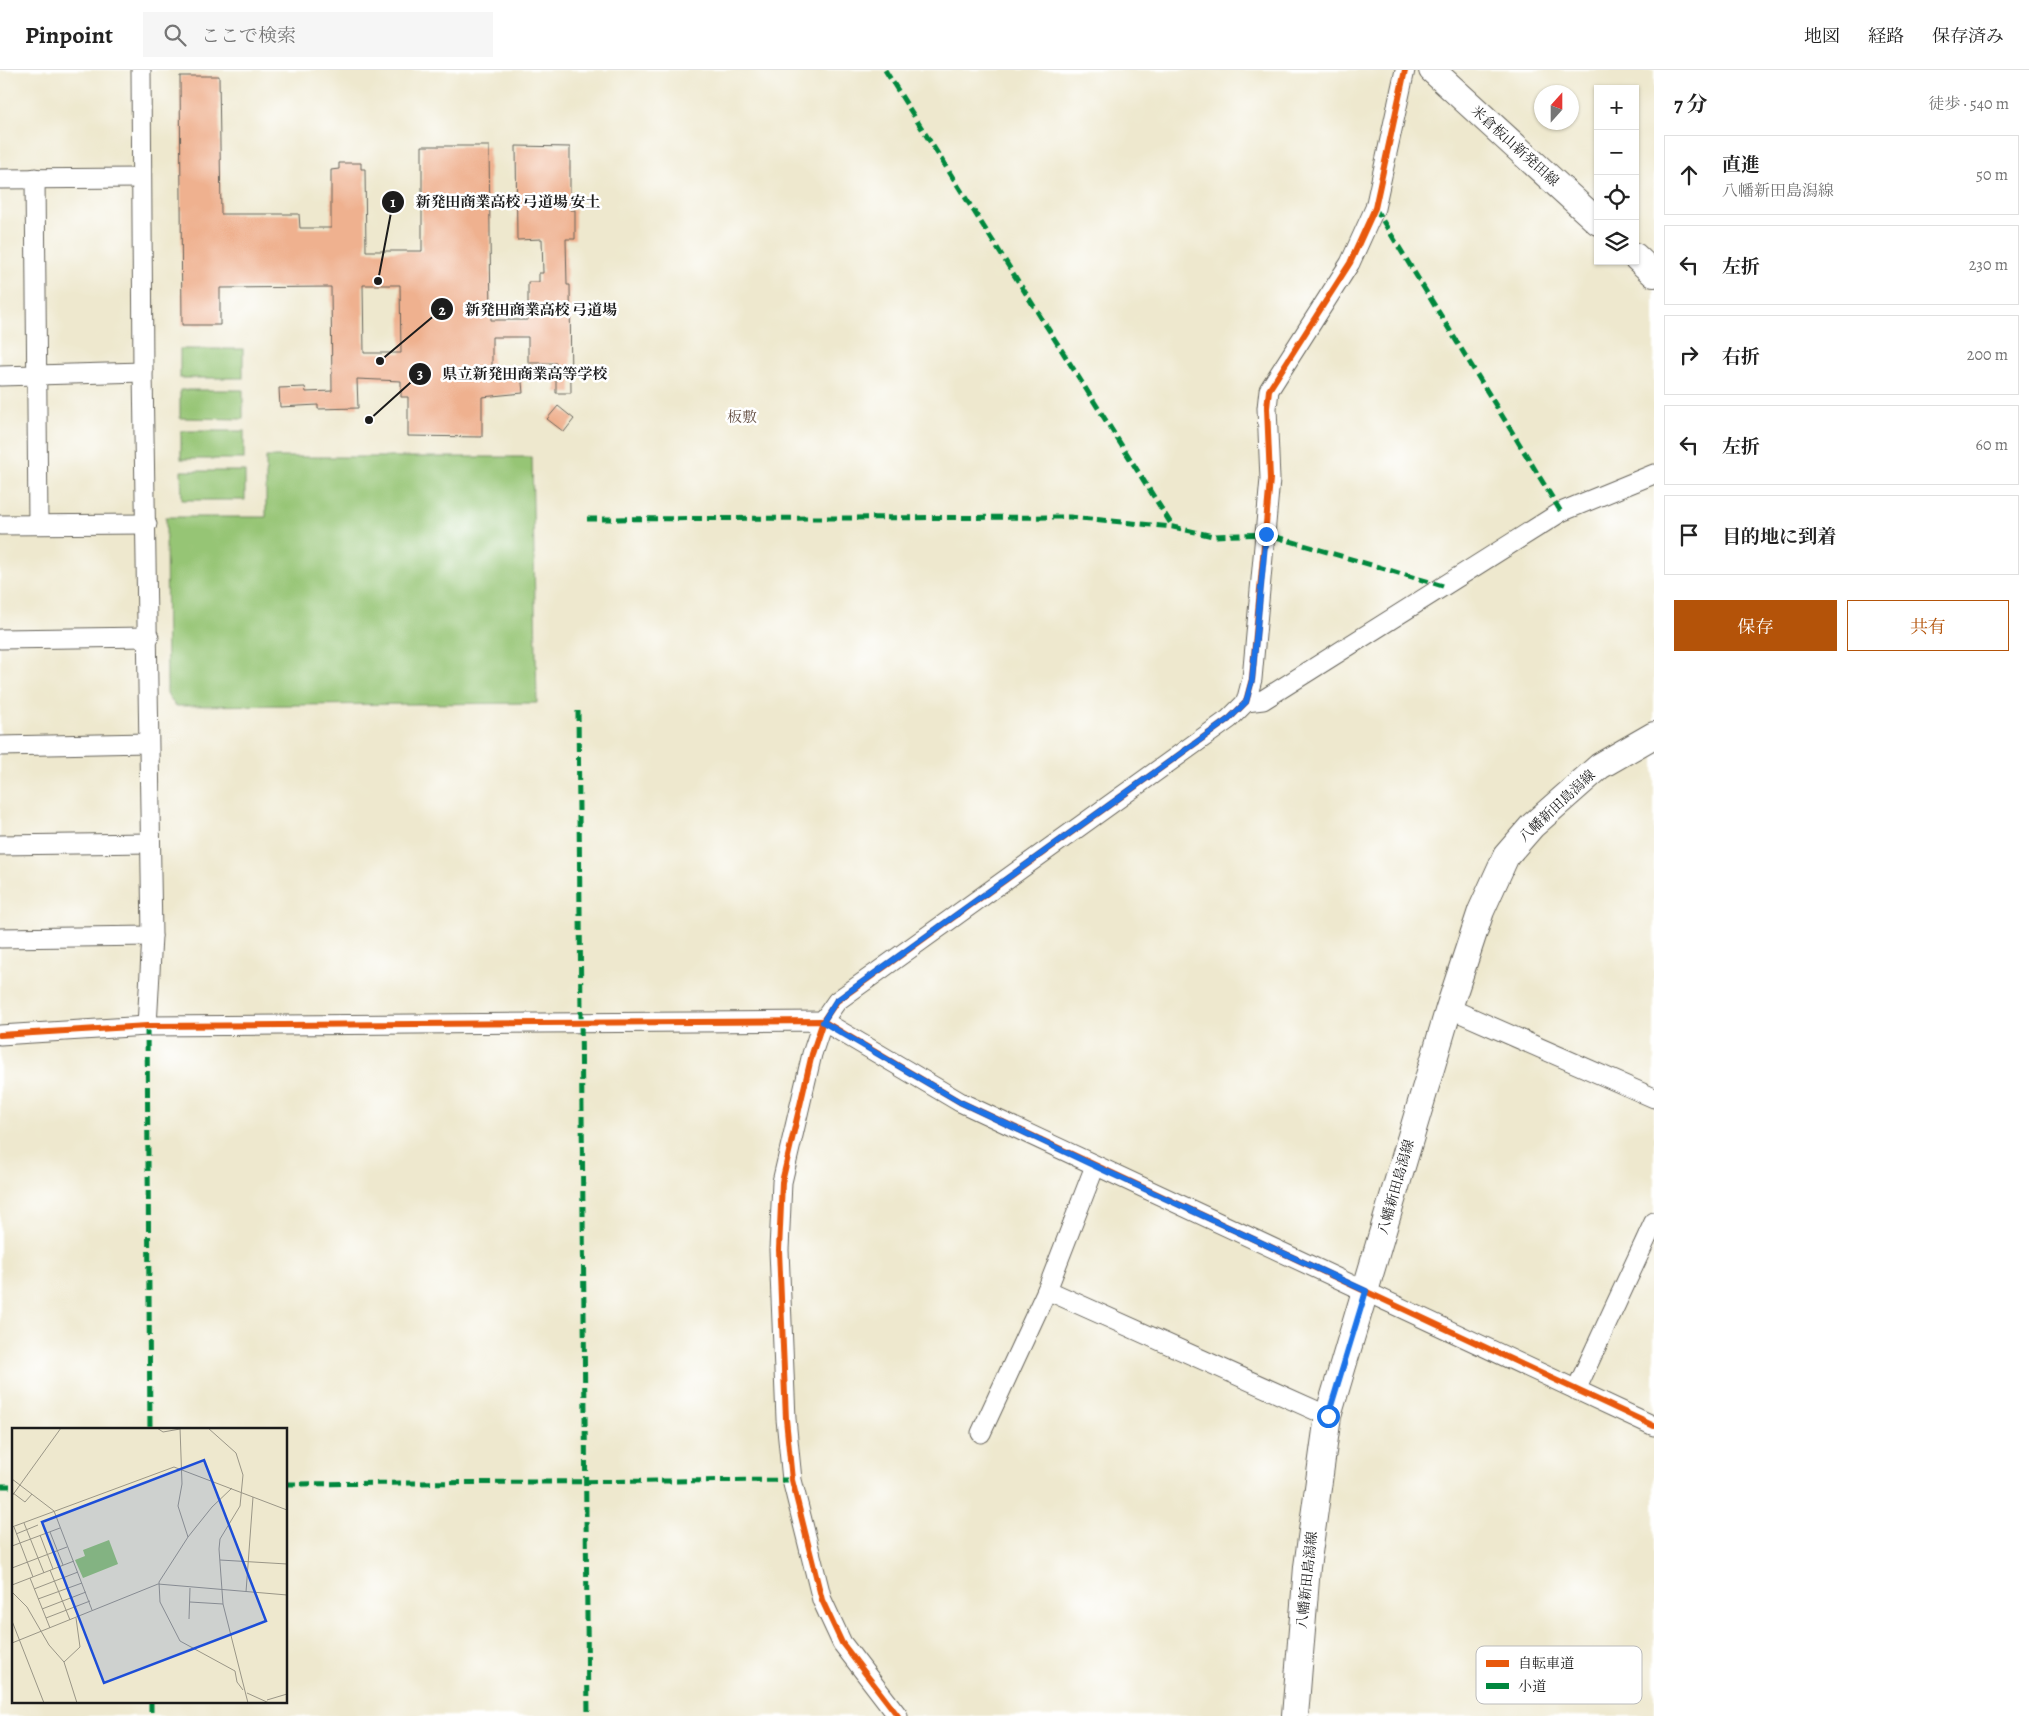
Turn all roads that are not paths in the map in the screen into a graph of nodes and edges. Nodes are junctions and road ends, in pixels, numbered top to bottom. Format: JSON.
{"nodes":[{"id":1,"x":141,"y":70,"type":"edge"},
{"id":2,"x":1405,"y":70,"type":"edge"},
{"id":3,"x":1432,"y":70,"type":"edge"},
{"id":4,"x":35,"y":178,"type":"junction"},
{"id":5,"x":141,"y":178,"type":"junction"},
{"id":6,"x":0,"y":179,"type":"edge"},
{"id":7,"x":1596,"y":220,"type":"edge"},
{"id":8,"x":1639,"y":260,"type":"edge"},
{"id":9,"x":1654,"y":274,"type":"edge"},
{"id":10,"x":143,"y":372,"type":"junction"},
{"id":11,"x":37,"y":375,"type":"junction"},
{"id":12,"x":0,"y":376,"type":"edge"},
{"id":13,"x":1654,"y":474,"type":"edge"},
{"id":14,"x":38,"y":524,"type":"junction"},
{"id":15,"x":147,"y":524,"type":"junction"},
{"id":16,"x":0,"y":525,"type":"edge"},
{"id":17,"x":149,"y":637,"type":"junction"},
{"id":18,"x":0,"y":639,"type":"edge"},
{"id":19,"x":1246,"y":702,"type":"junction"},
{"id":20,"x":1654,"y":735,"type":"edge"},
{"id":21,"x":148,"y":743,"type":"junction"},
{"id":22,"x":0,"y":746,"type":"edge"},
{"id":23,"x":150,"y":843,"type":"junction"},
{"id":24,"x":0,"y":844,"type":"edge"},
{"id":25,"x":152,"y":936,"type":"junction"},
{"id":26,"x":0,"y":938,"type":"edge"},
{"id":27,"x":1448,"y":1008,"type":"junction"},
{"id":28,"x":823,"y":1022,"type":"junction"},
{"id":29,"x":146,"y":1026,"type":"junction"},
{"id":30,"x":0,"y":1035,"type":"edge"},
{"id":31,"x":1654,"y":1098,"type":"edge"},
{"id":32,"x":1095,"y":1166,"type":"junction"},
{"id":33,"x":1654,"y":1222,"type":"edge"},
{"id":34,"x":1047,"y":1290,"type":"junction"},
{"id":35,"x":1366,"y":1291,"type":"junction"},
{"id":36,"x":1576,"y":1390,"type":"junction"},
{"id":37,"x":1328,"y":1416,"type":"junction"},
{"id":38,"x":1654,"y":1426,"type":"edge"},
{"id":39,"x":981,"y":1433,"type":"dead end"},
{"id":40,"x":898,"y":1716,"type":"edge"},
{"id":41,"x":1295,"y":1716,"type":"edge"}],
"edges":[{"from":1,"to":5,"type":"street"},
{"from":2,"to":19,"type":"street"},
{"from":3,"to":7,"type":"main road","name":"米倉板山新発田線"},
{"from":4,"to":5,"type":"street"},
{"from":4,"to":6,"type":"street"},
{"from":4,"to":11,"type":"street"},
{"from":5,"to":10,"type":"street"},
{"from":8,"to":9,"type":"main road"},
{"from":10,"to":11,"type":"street"},
{"from":10,"to":15,"type":"street"},
{"from":11,"to":12,"type":"street"},
{"from":11,"to":14,"type":"street"},
{"from":13,"to":19,"type":"street"},
{"from":14,"to":15,"type":"street"},
{"from":14,"to":16,"type":"street"},
{"from":15,"to":17,"type":"street"},
{"from":17,"to":18,"type":"street"},
{"from":17,"to":21,"type":"street"},
{"from":19,"to":28,"type":"street"},
{"from":20,"to":27,"type":"main road","name":"八幡新田島潟線"},
{"from":21,"to":22,"type":"street"},
{"from":21,"to":23,"type":"street"},
{"from":23,"to":24,"type":"street"},
{"from":23,"to":25,"type":"street"},
{"from":25,"to":26,"type":"street"},
{"from":25,"to":29,"type":"street"},
{"from":27,"to":31,"type":"street"},
{"from":27,"to":35,"type":"main road","name":"八幡新田島潟線"},
{"from":28,"to":29,"type":"street"},
{"from":28,"to":32,"type":"street"},
{"from":28,"to":40,"type":"street"},
{"from":29,"to":30,"type":"street"},
{"from":32,"to":34,"type":"street"},
{"from":32,"to":35,"type":"street"},
{"from":33,"to":36,"type":"street"},
{"from":34,"to":37,"type":"street"},
{"from":34,"to":39,"type":"street"},
{"from":35,"to":36,"type":"street"},
{"from":35,"to":37,"type":"main road","name":"八幡新田島潟線"},
{"from":36,"to":38,"type":"street"},
{"from":37,"to":41,"type":"main road","name":"八幡新田島潟線"}]}
